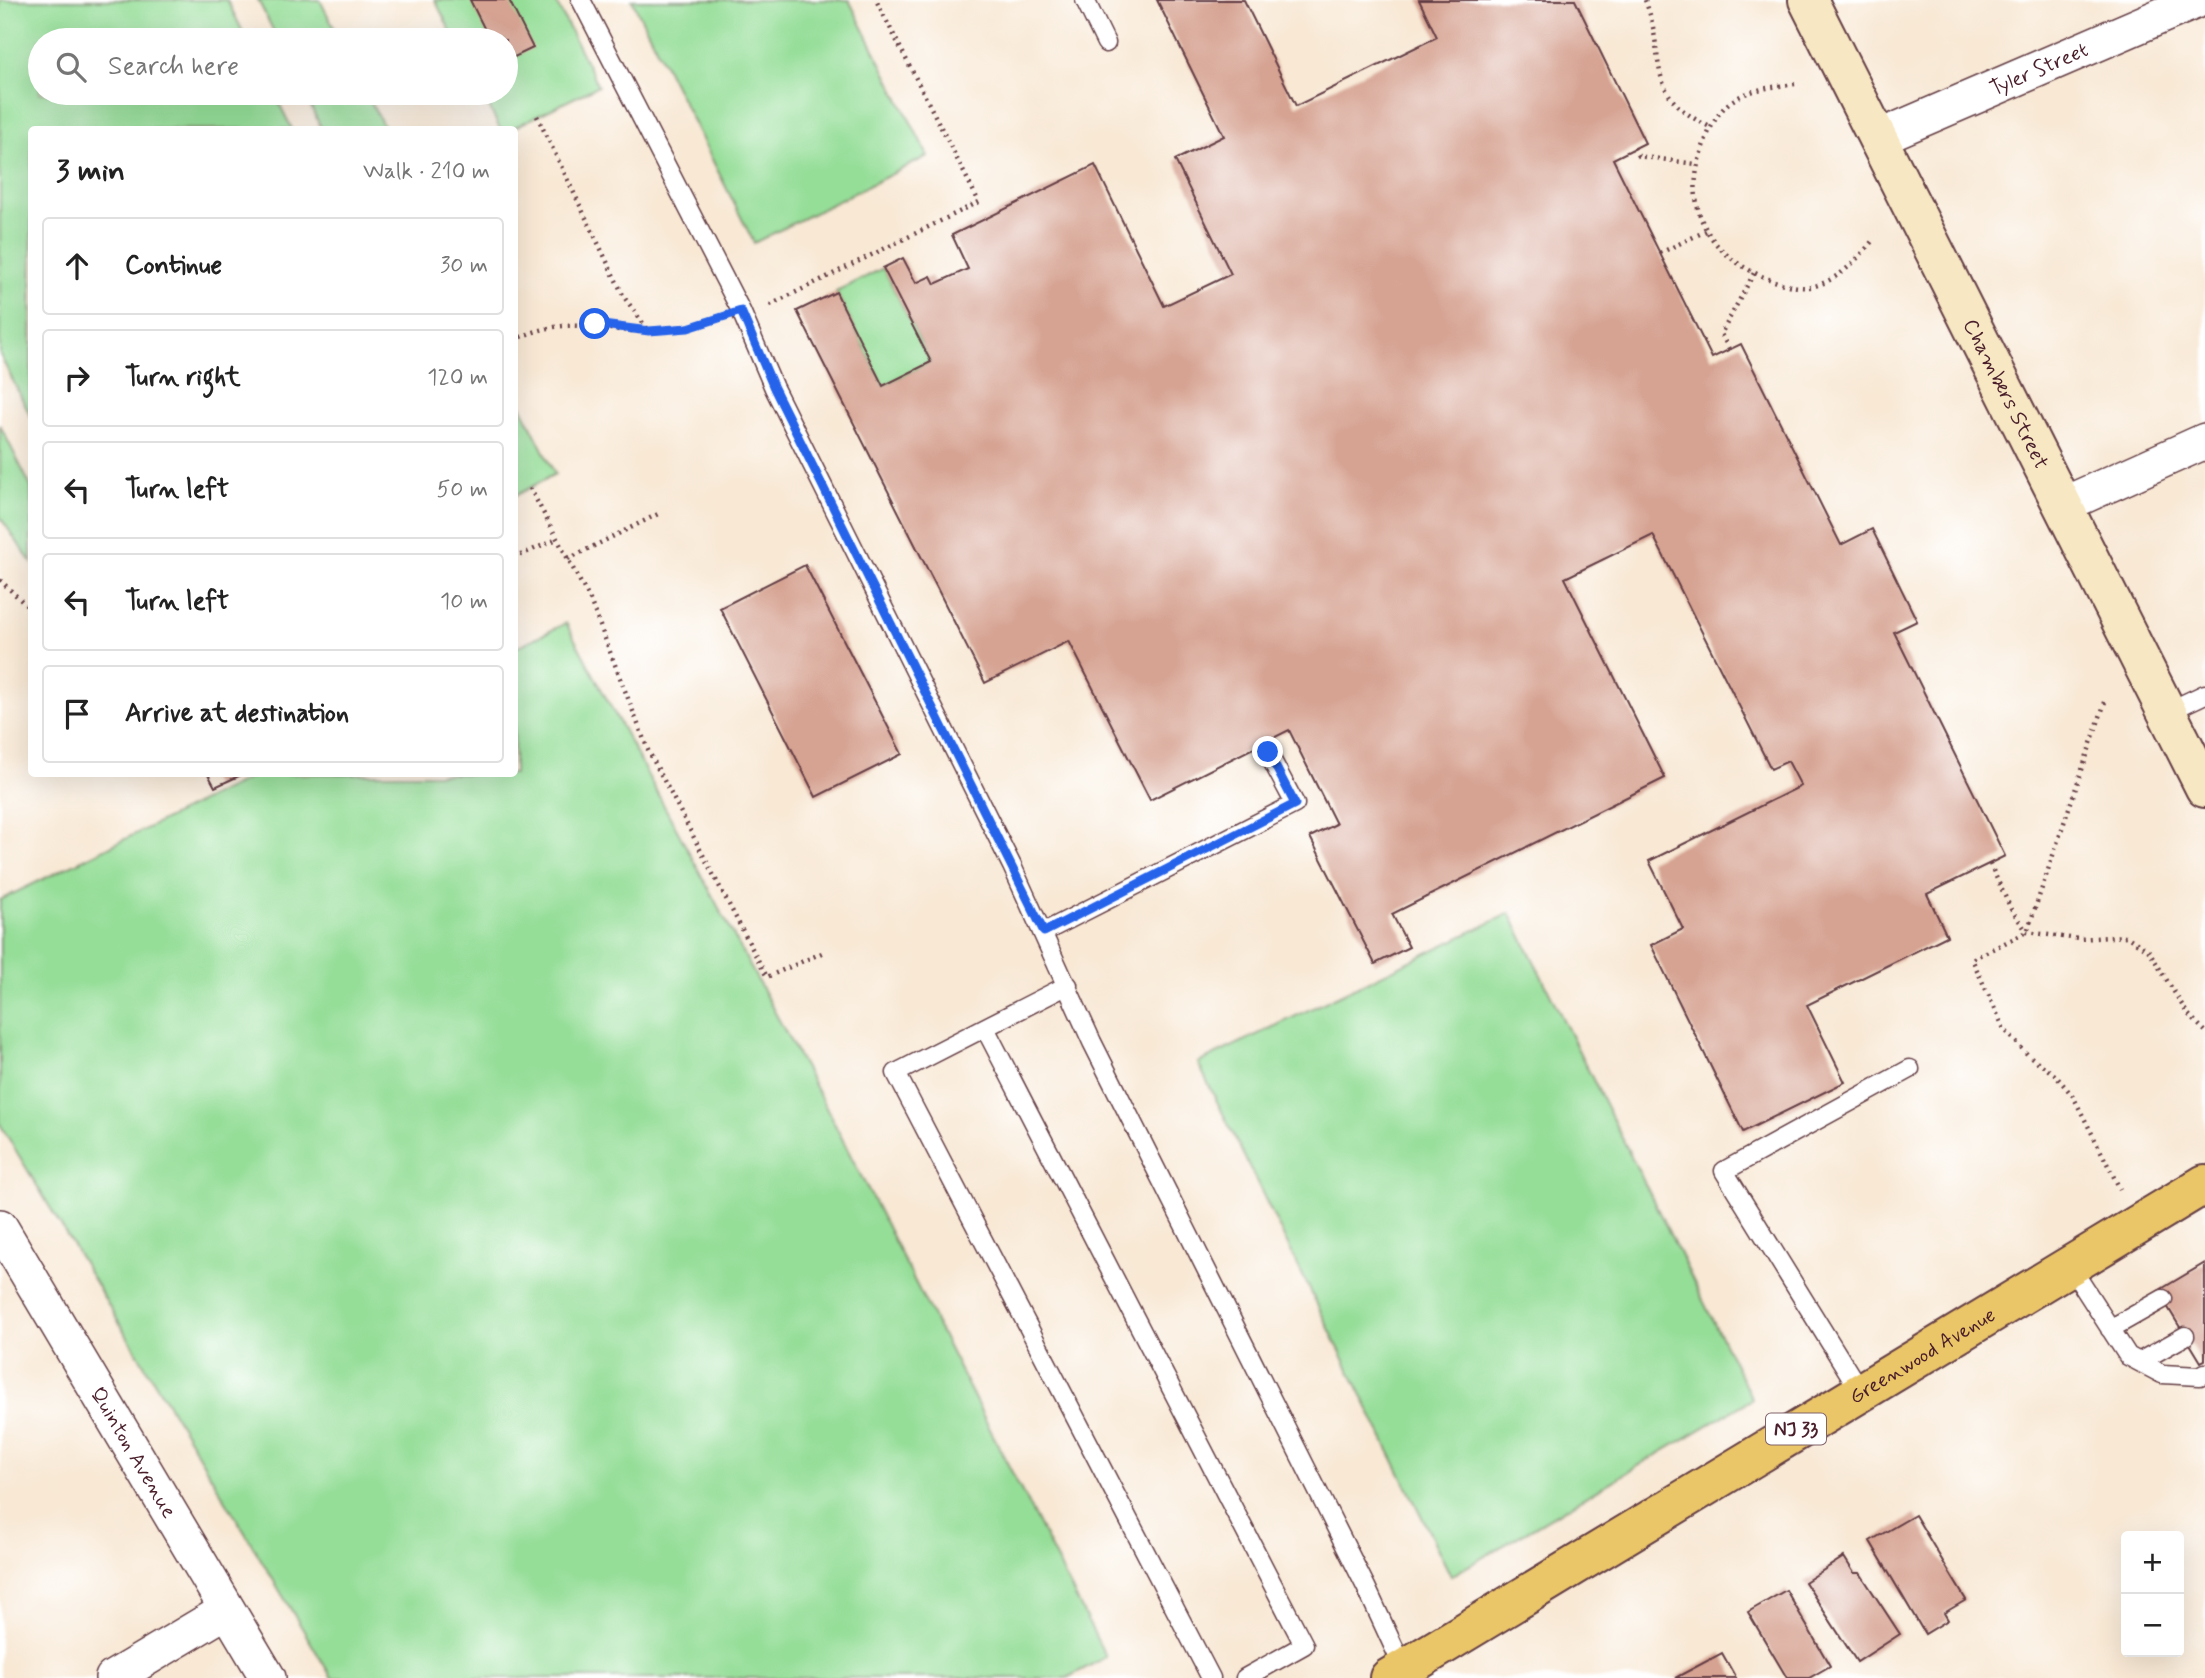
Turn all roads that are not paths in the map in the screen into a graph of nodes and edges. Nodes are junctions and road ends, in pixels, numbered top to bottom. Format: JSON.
{"nodes":[{"id":1,"x":581,"y":0,"type":"edge"},
{"id":2,"x":1085,"y":0,"type":"edge"},
{"id":3,"x":1808,"y":0,"type":"edge"},
{"id":4,"x":2199,"y":0,"type":"edge"},
{"id":5,"x":1106,"y":43,"type":"dead end"},
{"id":6,"x":1878,"y":138,"type":"junction"},
{"id":7,"x":2205,"y":441,"type":"edge"},
{"id":8,"x":2063,"y":505,"type":"junction"},
{"id":9,"x":2205,"y":694,"type":"edge"},
{"id":10,"x":2167,"y":712,"type":"junction"},
{"id":11,"x":1268,"y":752,"type":"dead end"},
{"id":12,"x":2205,"y":788,"type":"edge"},
{"id":13,"x":1044,"y":932,"type":"junction"},
{"id":14,"x":1068,"y":985,"type":"junction"},
{"id":15,"x":985,"y":1028,"type":"junction"},
{"id":16,"x":1910,"y":1069,"type":"dead end"},
{"id":17,"x":2205,"y":1184,"type":"edge"},
{"id":18,"x":0,"y":1227,"type":"edge"},
{"id":19,"x":9,"y":1262,"type":"edge"},
{"id":20,"x":2070,"y":1266,"type":"junction"},
{"id":21,"x":2163,"y":1299,"type":"dead end"},
{"id":22,"x":2110,"y":1329,"type":"junction"},
{"id":23,"x":2185,"y":1336,"type":"dead end"},
{"id":24,"x":2139,"y":1362,"type":"junction"},
{"id":25,"x":2205,"y":1373,"type":"edge"},
{"id":26,"x":1860,"y":1391,"type":"junction"},
{"id":27,"x":227,"y":1610,"type":"junction"},
{"id":28,"x":1396,"y":1674,"type":"edge"},
{"id":29,"x":113,"y":1678,"type":"edge"},
{"id":30,"x":268,"y":1678,"type":"edge"},
{"id":31,"x":1211,"y":1678,"type":"edge"},
{"id":32,"x":1245,"y":1678,"type":"edge"}],
"edges":[{"from":1,"to":13,"type":"lane"},
{"from":2,"to":5,"type":"lane"},
{"from":3,"to":6,"type":"street","name":"Chambers Street"},
{"from":4,"to":6,"type":"street","name":"Tyler Street"},
{"from":6,"to":8,"type":"street","name":"Chambers Street"},
{"from":7,"to":8,"type":"street"},
{"from":8,"to":10,"type":"street","name":"Chambers Street"},
{"from":9,"to":10,"type":"lane"},
{"from":10,"to":12,"type":"street","name":"Chambers Street"},
{"from":11,"to":13,"type":"lane"},
{"from":13,"to":14,"type":"lane"},
{"from":14,"to":15,"type":"lane"},
{"from":14,"to":28,"type":"lane"},
{"from":15,"to":31,"type":"lane"},
{"from":15,"to":32,"type":"lane"},
{"from":16,"to":26,"type":"lane"},
{"from":17,"to":20,"type":"main road","name":"Greenwood Avenue","number":"NJ 33"},
{"from":18,"to":19,"type":"street","name":"Quinton Avenue"},
{"from":19,"to":27,"type":"street","name":"Quinton Avenue"},
{"from":20,"to":22,"type":"lane"},
{"from":20,"to":26,"type":"main road","name":"Greenwood Avenue","number":"NJ 33"},
{"from":21,"to":22,"type":"lane"},
{"from":22,"to":24,"type":"lane"},
{"from":23,"to":24,"type":"lane"},
{"from":24,"to":25,"type":"lane"},
{"from":26,"to":28,"type":"main road","name":"Greenwood Avenue","number":"NJ 33"},
{"from":27,"to":29,"type":"street"},
{"from":27,"to":30,"type":"street","name":"Quinton Avenue"}]}
